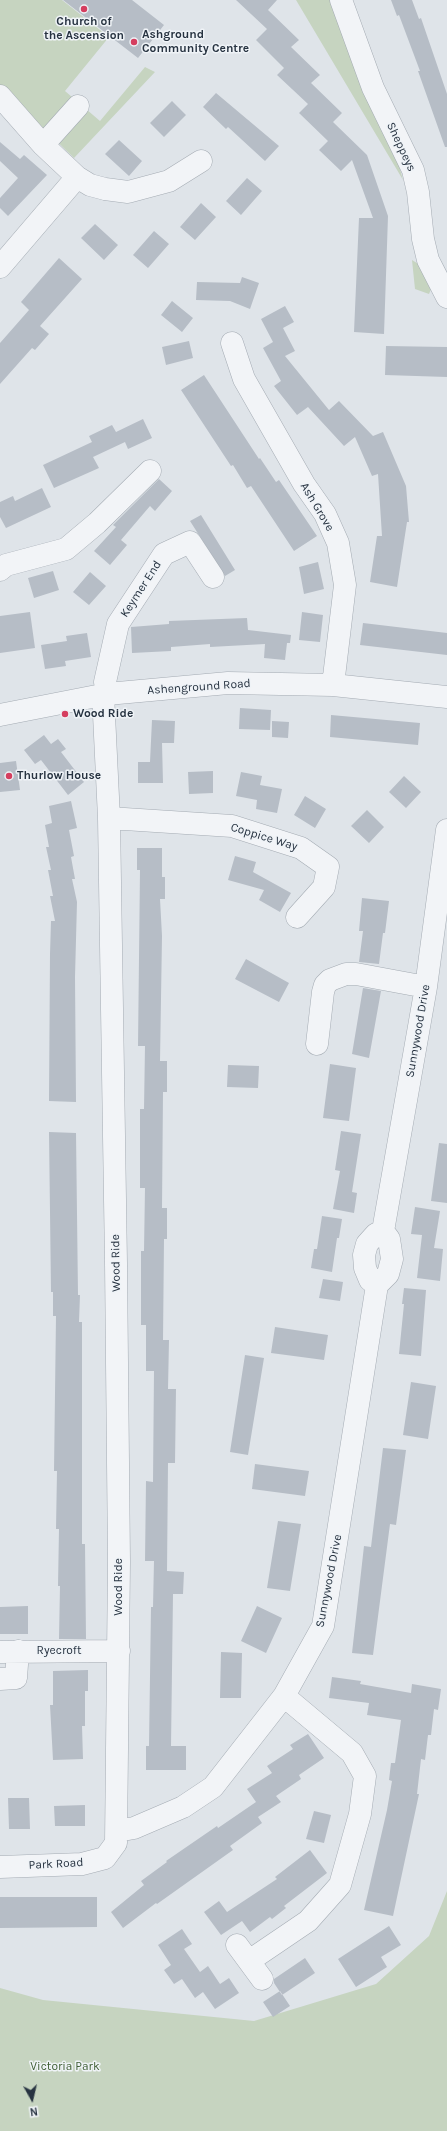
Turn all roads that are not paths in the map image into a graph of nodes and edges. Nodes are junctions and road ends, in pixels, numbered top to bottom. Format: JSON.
{"nodes":[{"id":1,"x":341,"y":0,"type":"edge"},
{"id":2,"x":0,"y":96,"type":"edge"},
{"id":3,"x":78,"y":106,"type":"dead end"},
{"id":4,"x":43,"y":145,"type":"junction"},
{"id":5,"x":201,"y":161,"type":"dead end"},
{"id":6,"x":77,"y":177,"type":"junction"},
{"id":7,"x":0,"y":267,"type":"edge"},
{"id":8,"x":443,"y":299,"type":"edge"},
{"id":9,"x":232,"y":343,"type":"dead end"},
{"id":10,"x":150,"y":471,"type":"dead end"},
{"id":11,"x":0,"y":570,"type":"edge"},
{"id":12,"x":213,"y":577,"type":"dead end"},
{"id":13,"x":334,"y":685,"type":"junction"},
{"id":14,"x":105,"y":694,"type":"junction"},
{"id":15,"x":447,"y":697,"type":"edge"},
{"id":16,"x":0,"y":715,"type":"edge"},
{"id":17,"x":109,"y":818,"type":"junction"},
{"id":18,"x":447,"y":830,"type":"edge"},
{"id":19,"x":297,"y":917,"type":"dead end"},
{"id":20,"x":426,"y":987,"type":"junction"},
{"id":21,"x":317,"y":1044,"type":"dead end"},
{"id":22,"x":383,"y":1232,"type":"junction"},
{"id":23,"x":377,"y":1285,"type":"junction"},
{"id":24,"x":119,"y":1651,"type":"junction"},
{"id":25,"x":9,"y":1652,"type":"edge"},
{"id":26,"x":0,"y":1679,"type":"edge"},
{"id":27,"x":284,"y":1696,"type":"junction"},
{"id":28,"x":117,"y":1831,"type":"junction"},
{"id":29,"x":0,"y":1867,"type":"edge"},
{"id":30,"x":262,"y":1979,"type":"dead end"}],
"edges":[{"from":1,"to":8,"type":"street","name":"Sheppeys"},
{"from":2,"to":4,"type":"street"},
{"from":3,"to":4,"type":"street"},
{"from":4,"to":6,"type":"street"},
{"from":5,"to":6,"type":"street"},
{"from":6,"to":7,"type":"street"},
{"from":9,"to":13,"type":"street","name":"Ash Grove"},
{"from":10,"to":11,"type":"street"},
{"from":12,"to":14,"type":"street","name":"Keymer End"},
{"from":13,"to":14,"type":"street","name":"Ashenground Road"},
{"from":13,"to":15,"type":"street","name":"Ashenground Road"},
{"from":14,"to":16,"type":"street","name":"Ashenground Road"},
{"from":14,"to":17,"type":"street","name":"Wood Ride"},
{"from":17,"to":19,"type":"street","name":"Coppice Way"},
{"from":17,"to":24,"type":"street","name":"Wood Ride"},
{"from":18,"to":20,"type":"street","name":"Sunnywood Drive"},
{"from":20,"to":21,"type":"street"},
{"from":20,"to":22,"type":"street","name":"Sunnywood Drive"},
{"from":22,"to":23,"type":"street","name":"Sunnywood Drive"},
{"from":22,"to":23,"type":"street"},
{"from":23,"to":27,"type":"street","name":"Sunnywood Drive"},
{"from":24,"to":25,"type":"street","name":"Ryecroft"},
{"from":24,"to":28,"type":"street","name":"Wood Ride"},
{"from":25,"to":26,"type":"street"},
{"from":27,"to":28,"type":"street","name":"Sunnywood Drive"},
{"from":27,"to":30,"type":"street"},
{"from":28,"to":29,"type":"street","name":"Park Road"}]}
